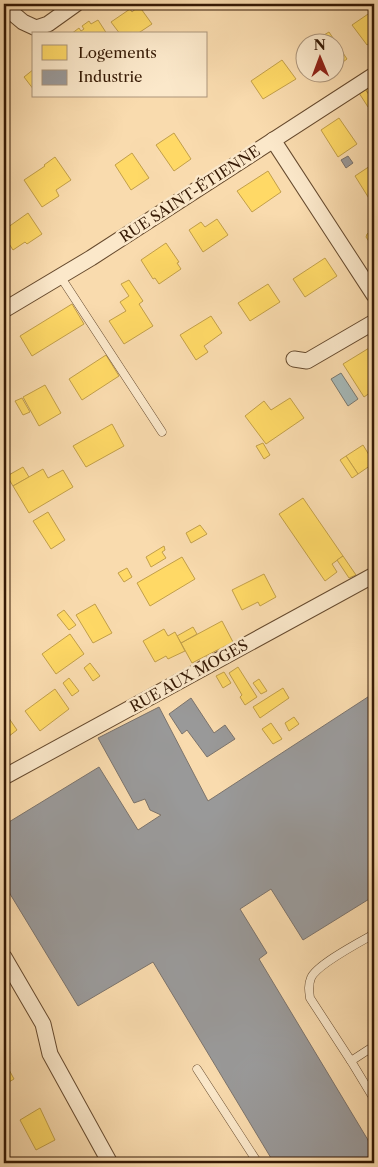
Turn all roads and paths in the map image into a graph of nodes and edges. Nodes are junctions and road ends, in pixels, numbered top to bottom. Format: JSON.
{"nodes":[{"id":1,"x":76,"y":4,"type":"edge"},
{"id":2,"x":4,"y":6,"type":"edge"},
{"id":3,"x":374,"y":74,"type":"edge"},
{"id":4,"x":273,"y":140,"type":"junction"},
{"id":5,"x":60,"y":276,"type":"junction"},
{"id":6,"x":374,"y":295,"type":"edge"},
{"id":7,"x":4,"y":310,"type":"edge"},
{"id":8,"x":374,"y":322,"type":"edge"},
{"id":9,"x":294,"y":359,"type":"dead end"},
{"id":10,"x":162,"y":432,"type":"dead end"},
{"id":11,"x":374,"y":576,"type":"edge"},
{"id":12,"x":4,"y":777,"type":"edge"},
{"id":13,"x":374,"y":934,"type":"edge"},
{"id":14,"x":4,"y":957,"type":"edge"},
{"id":15,"x":374,"y":1046,"type":"edge"},
{"id":16,"x":351,"y":1061,"type":"junction"},
{"id":17,"x":197,"y":1069,"type":"dead end"},
{"id":18,"x":374,"y":1099,"type":"edge"},
{"id":19,"x":110,"y":1163,"type":"edge"},
{"id":20,"x":258,"y":1163,"type":"edge"}],
"edges":[{"from":1,"to":2,"type":"street"},
{"from":3,"to":4,"type":"street","name":"RUE SAINT-ÉTIENNE"},
{"from":4,"to":5,"type":"street","name":"RUE SAINT-ÉTIENNE"},
{"from":4,"to":6,"type":"street"},
{"from":5,"to":7,"type":"street","name":"RUE SAINT-ÉTIENNE"},
{"from":5,"to":10,"type":"lane"},
{"from":8,"to":9,"type":"street"},
{"from":11,"to":12,"type":"street","name":"RUE AUX MOGES"},
{"from":13,"to":16,"type":"lane"},
{"from":14,"to":19,"type":"street"},
{"from":15,"to":16,"type":"lane"},
{"from":16,"to":18,"type":"lane"},
{"from":17,"to":20,"type":"lane"}]}
